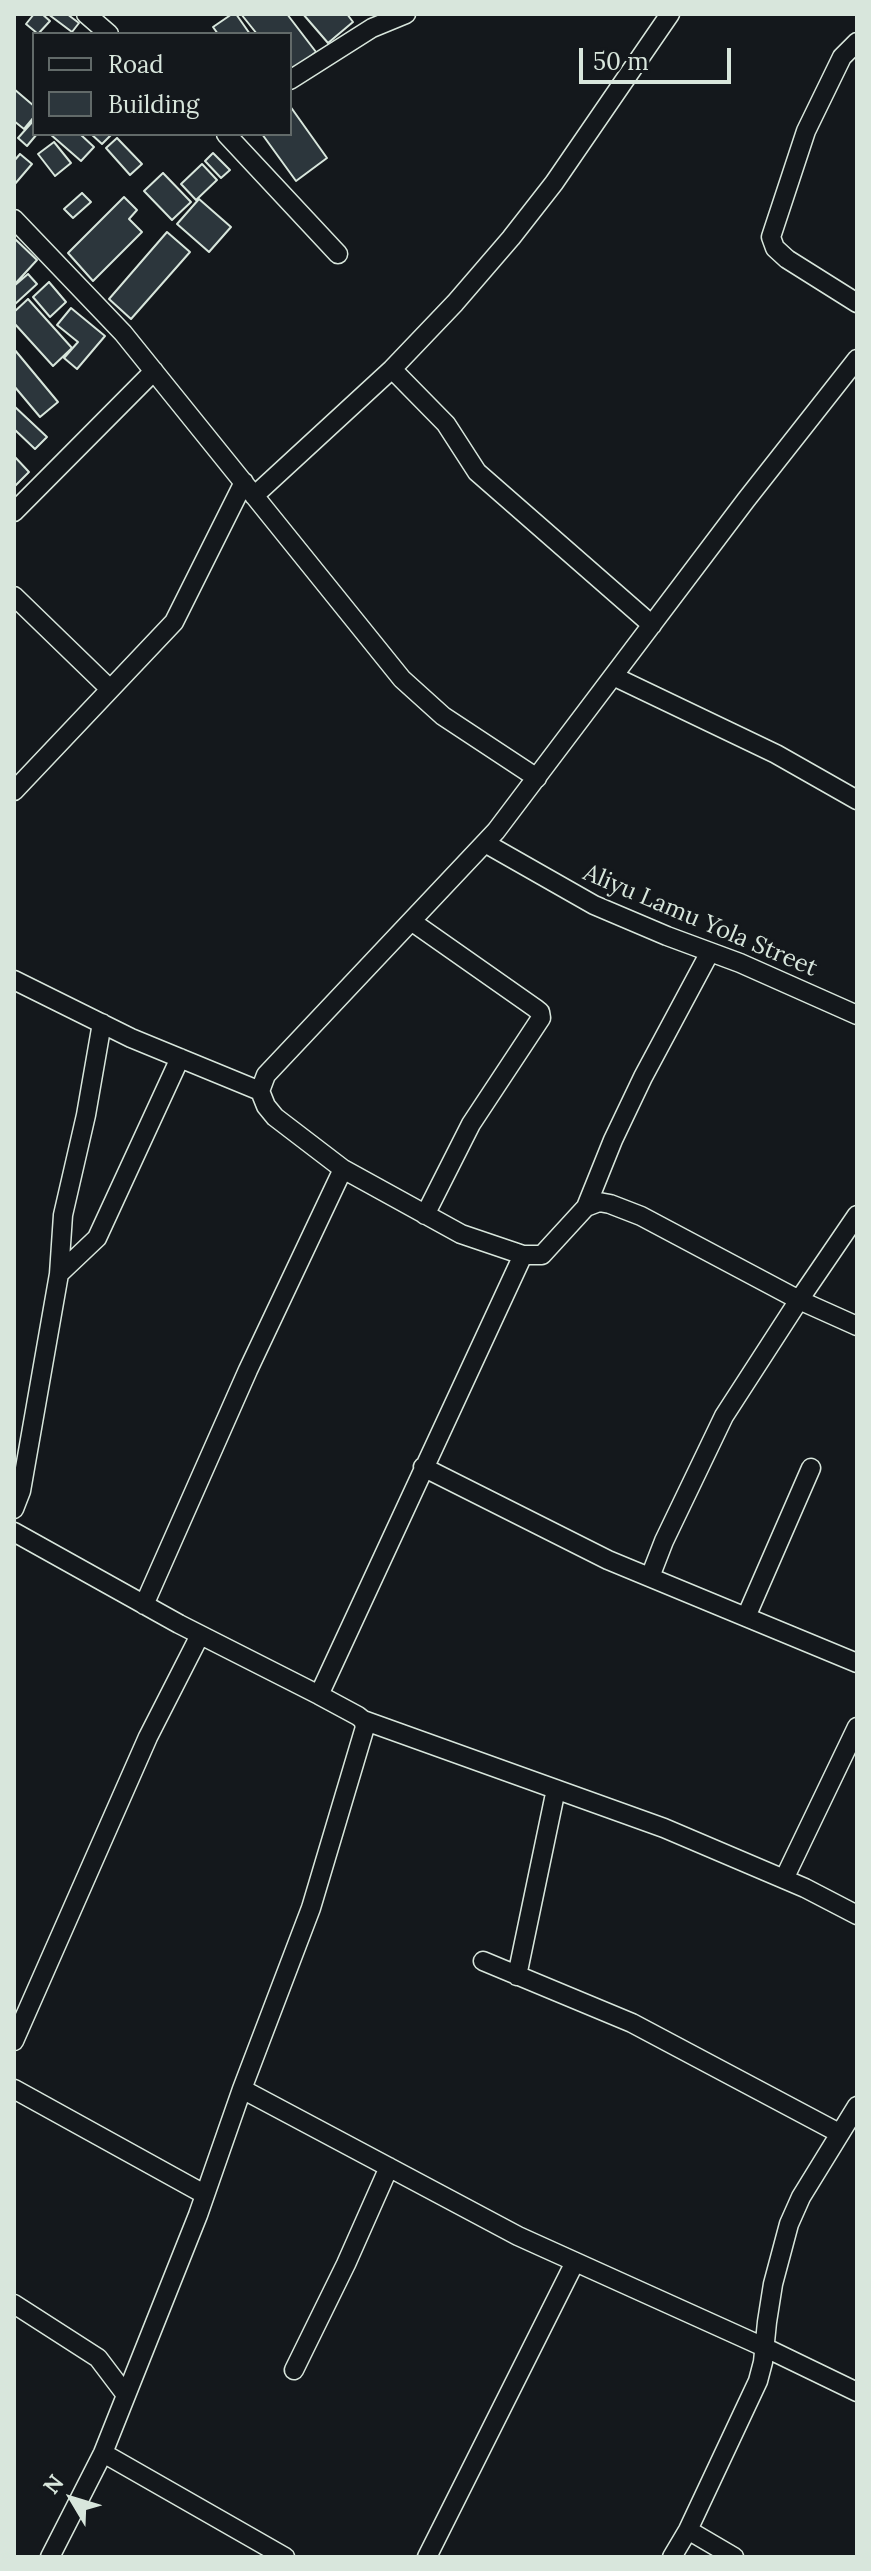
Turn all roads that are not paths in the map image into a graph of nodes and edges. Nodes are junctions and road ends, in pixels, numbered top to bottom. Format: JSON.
{"nodes":[{"id":1,"x":86,"y":14,"type":"edge"},
{"id":2,"x":406,"y":14,"type":"edge"},
{"id":3,"x":670,"y":14,"type":"edge"},
{"id":4,"x":107,"y":32,"type":"edge"},
{"id":5,"x":857,"y":42,"type":"edge"},
{"id":6,"x":292,"y":79,"type":"edge"},
{"id":7,"x":228,"y":136,"type":"edge"},
{"id":8,"x":14,"y":219,"type":"edge"},
{"id":9,"x":338,"y":254,"type":"dead end"},
{"id":10,"x":857,"y":303,"type":"edge"},
{"id":11,"x":857,"y":361,"type":"edge"},
{"id":12,"x":392,"y":369,"type":"junction"},
{"id":13,"x":154,"y":371,"type":"junction"},
{"id":14,"x":249,"y":489,"type":"junction"},
{"id":15,"x":14,"y":512,"type":"edge"},
{"id":16,"x":14,"y":596,"type":"edge"},
{"id":17,"x":652,"y":625,"type":"junction"},
{"id":18,"x":613,"y":676,"type":"junction"},
{"id":19,"x":110,"y":689,"type":"junction"},
{"id":20,"x":537,"y":778,"type":"junction"},
{"id":21,"x":14,"y":791,"type":"edge"},
{"id":22,"x":857,"y":800,"type":"edge"},
{"id":23,"x":485,"y":843,"type":"junction"},
{"id":24,"x":411,"y":921,"type":"junction"},
{"id":25,"x":710,"y":952,"type":"junction"},
{"id":26,"x":14,"y":980,"type":"edge"},
{"id":27,"x":857,"y":1015,"type":"edge"},
{"id":28,"x":102,"y":1023,"type":"junction"},
{"id":29,"x":180,"y":1058,"type":"junction"},
{"id":30,"x":260,"y":1091,"type":"junction"},
{"id":31,"x":343,"y":1169,"type":"junction"},
{"id":32,"x":586,"y":1207,"type":"junction"},
{"id":33,"x":425,"y":1215,"type":"junction"},
{"id":34,"x":857,"y":1215,"type":"edge"},
{"id":35,"x":523,"y":1255,"type":"junction"},
{"id":36,"x":59,"y":1274,"type":"junction"},
{"id":37,"x":799,"y":1300,"type":"junction"},
{"id":38,"x":857,"y":1326,"type":"edge"},
{"id":39,"x":423,"y":1467,"type":"junction"},
{"id":40,"x":811,"y":1468,"type":"dead end"},
{"id":41,"x":14,"y":1509,"type":"edge"},
{"id":42,"x":14,"y":1532,"type":"edge"},
{"id":43,"x":650,"y":1577,"type":"junction"},
{"id":44,"x":144,"y":1605,"type":"junction"},
{"id":45,"x":746,"y":1617,"type":"junction"},
{"id":46,"x":200,"y":1635,"type":"junction"},
{"id":47,"x":857,"y":1663,"type":"edge"},
{"id":48,"x":319,"y":1695,"type":"junction"},
{"id":49,"x":363,"y":1720,"type":"junction"},
{"id":50,"x":857,"y":1727,"type":"edge"},
{"id":51,"x":556,"y":1789,"type":"junction"},
{"id":52,"x":784,"y":1879,"type":"junction"},
{"id":53,"x":857,"y":1915,"type":"edge"},
{"id":54,"x":483,"y":1961,"type":"dead end"},
{"id":55,"x":517,"y":1976,"type":"junction"},
{"id":56,"x":14,"y":2041,"type":"edge"},
{"id":57,"x":14,"y":2089,"type":"edge"},
{"id":58,"x":242,"y":2089,"type":"junction"},
{"id":59,"x":850,"y":2121,"type":"edge"},
{"id":60,"x":389,"y":2167,"type":"junction"},
{"id":61,"x":204,"y":2194,"type":"junction"},
{"id":62,"x":575,"y":2262,"type":"junction"},
{"id":63,"x":14,"y":2304,"type":"edge"},
{"id":64,"x":766,"y":2348,"type":"junction"},
{"id":65,"x":294,"y":2370,"type":"dead end"},
{"id":66,"x":857,"y":2392,"type":"edge"},
{"id":67,"x":126,"y":2395,"type":"junction"},
{"id":68,"x":103,"y":2453,"type":"junction"},
{"id":69,"x":688,"y":2530,"type":"junction"},
{"id":70,"x":50,"y":2557,"type":"edge"},
{"id":71,"x":285,"y":2557,"type":"edge"},
{"id":72,"x":427,"y":2557,"type":"edge"},
{"id":73,"x":672,"y":2557,"type":"edge"},
{"id":74,"x":734,"y":2557,"type":"edge"}],
"edges":[{"from":1,"to":4,"type":"street"},
{"from":2,"to":6,"type":"street"},
{"from":3,"to":12,"type":"street"},
{"from":5,"to":10,"type":"street"},
{"from":7,"to":9,"type":"street"},
{"from":8,"to":13,"type":"street"},
{"from":11,"to":17,"type":"street"},
{"from":12,"to":14,"type":"street"},
{"from":12,"to":17,"type":"street"},
{"from":13,"to":14,"type":"street"},
{"from":13,"to":15,"type":"street"},
{"from":14,"to":19,"type":"street"},
{"from":14,"to":20,"type":"street"},
{"from":16,"to":19,"type":"street"},
{"from":17,"to":18,"type":"street"},
{"from":18,"to":20,"type":"street"},
{"from":18,"to":22,"type":"street"},
{"from":19,"to":21,"type":"street"},
{"from":20,"to":23,"type":"street"},
{"from":23,"to":24,"type":"street"},
{"from":23,"to":25,"type":"street","name":"Aliyu Lamu Yola Street"},
{"from":24,"to":30,"type":"street"},
{"from":24,"to":33,"type":"street"},
{"from":25,"to":27,"type":"street","name":"Aliyu Lamu Yola Street"},
{"from":25,"to":32,"type":"street"},
{"from":26,"to":28,"type":"street"},
{"from":28,"to":29,"type":"street"},
{"from":28,"to":36,"type":"street"},
{"from":29,"to":30,"type":"street"},
{"from":29,"to":36,"type":"street"},
{"from":30,"to":31,"type":"street"},
{"from":31,"to":33,"type":"street"},
{"from":31,"to":44,"type":"street"},
{"from":32,"to":35,"type":"street"},
{"from":32,"to":37,"type":"street"},
{"from":33,"to":35,"type":"street"},
{"from":34,"to":37,"type":"street"},
{"from":35,"to":39,"type":"street"},
{"from":36,"to":41,"type":"street"},
{"from":37,"to":38,"type":"street"},
{"from":37,"to":43,"type":"street"},
{"from":39,"to":43,"type":"street"},
{"from":39,"to":48,"type":"street"},
{"from":40,"to":45,"type":"street"},
{"from":42,"to":44,"type":"street"},
{"from":43,"to":45,"type":"street"},
{"from":44,"to":46,"type":"street"},
{"from":45,"to":47,"type":"street"},
{"from":46,"to":48,"type":"street"},
{"from":46,"to":56,"type":"street"},
{"from":48,"to":49,"type":"street"},
{"from":49,"to":51,"type":"street"},
{"from":49,"to":58,"type":"street"},
{"from":50,"to":52,"type":"street"},
{"from":51,"to":52,"type":"street"},
{"from":51,"to":55,"type":"street"},
{"from":52,"to":53,"type":"street"},
{"from":54,"to":55,"type":"street"},
{"from":55,"to":59,"type":"street"},
{"from":57,"to":61,"type":"street"},
{"from":58,"to":60,"type":"street"},
{"from":58,"to":61,"type":"street"},
{"from":59,"to":64,"type":"street"},
{"from":60,"to":62,"type":"street"},
{"from":60,"to":65,"type":"street"},
{"from":61,"to":67,"type":"street"},
{"from":62,"to":64,"type":"street"},
{"from":62,"to":72,"type":"street"},
{"from":63,"to":67,"type":"street"},
{"from":64,"to":66,"type":"street"},
{"from":64,"to":69,"type":"street"},
{"from":67,"to":68,"type":"street"},
{"from":68,"to":70,"type":"street"},
{"from":68,"to":71,"type":"street"},
{"from":69,"to":73,"type":"street"},
{"from":69,"to":74,"type":"street"}]}
